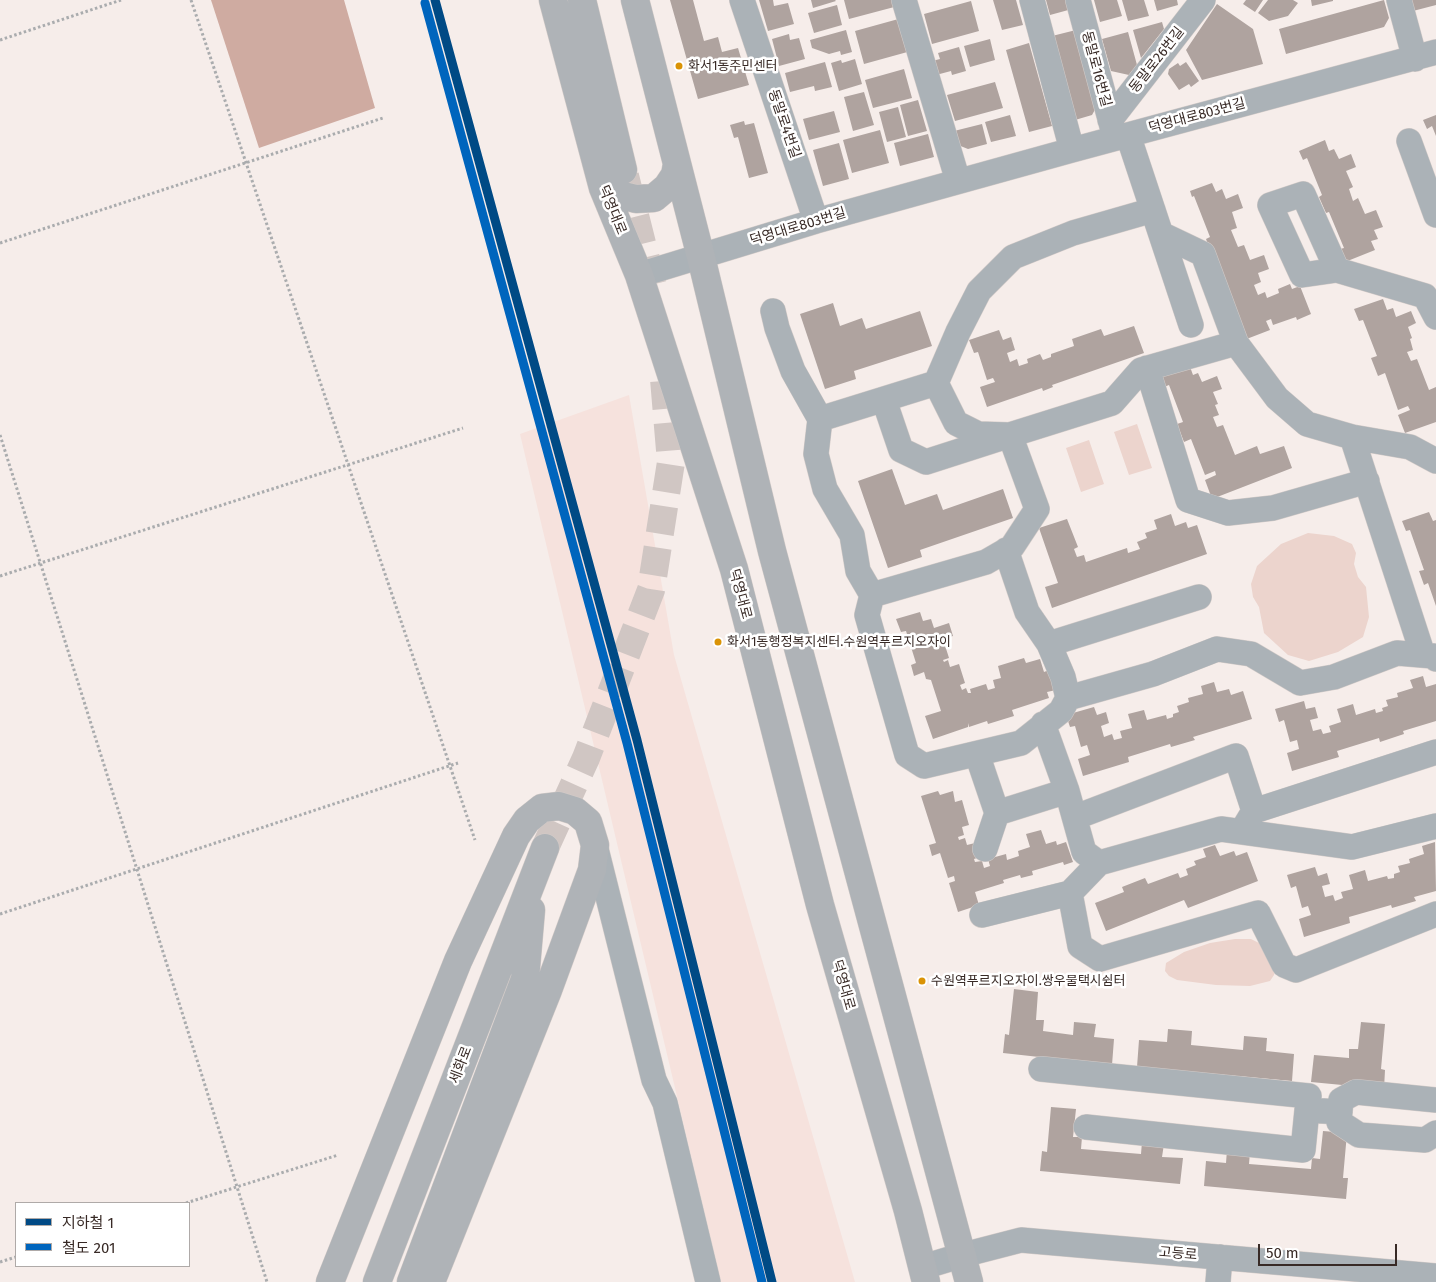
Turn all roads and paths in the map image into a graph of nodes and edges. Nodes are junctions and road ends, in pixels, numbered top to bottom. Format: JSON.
{"nodes":[{"id":1,"x":121,"y":0,"type":"edge"},
{"id":2,"x":191,"y":0,"type":"edge"},
{"id":3,"x":553,"y":0,"type":"edge"},
{"id":4,"x":582,"y":0,"type":"edge"},
{"id":5,"x":635,"y":0,"type":"edge"},
{"id":6,"x":742,"y":0,"type":"edge"},
{"id":7,"x":904,"y":0,"type":"edge"},
{"id":8,"x":1032,"y":0,"type":"edge"},
{"id":9,"x":1078,"y":0,"type":"edge"},
{"id":10,"x":1203,"y":0,"type":"edge"},
{"id":11,"x":1399,"y":0,"type":"edge"},
{"id":12,"x":0,"y":40,"type":"edge"},
{"id":13,"x":1425,"y":55,"type":"edge"},
{"id":14,"x":383,"y":118,"type":"dead end"},
{"id":15,"x":1118,"y":131,"type":"junction"},
{"id":16,"x":1409,"y":141,"type":"dead end"},
{"id":17,"x":1072,"y":150,"type":"junction"},
{"id":18,"x":246,"y":163,"type":"junction"},
{"id":19,"x":677,"y":164,"type":"junction"},
{"id":20,"x":623,"y":170,"type":"tunnel mouth"},
{"id":21,"x":958,"y":182,"type":"junction"},
{"id":22,"x":603,"y":188,"type":"junction"},
{"id":23,"x":1153,"y":210,"type":"junction"},
{"id":24,"x":1436,"y":215,"type":"edge"},
{"id":25,"x":816,"y":220,"type":"junction"},
{"id":26,"x":0,"y":243,"type":"edge"},
{"id":27,"x":1165,"y":245,"type":"junction"},
{"id":28,"x":701,"y":257,"type":"junction"},
{"id":29,"x":1337,"y":270,"type":"dead end"},
{"id":30,"x":639,"y":275,"type":"junction"},
{"id":31,"x":1432,"y":302,"type":"edge"},
{"id":32,"x":773,"y":312,"type":"dead end"},
{"id":33,"x":1217,"y":316,"type":"dead end"},
{"id":34,"x":1191,"y":324,"type":"dead end"},
{"id":35,"x":1236,"y":343,"type":"junction"},
{"id":36,"x":1147,"y":368,"type":"junction"},
{"id":37,"x":936,"y":383,"type":"junction"},
{"id":38,"x":884,"y":400,"type":"junction"},
{"id":39,"x":820,"y":419,"type":"junction"},
{"id":40,"x":463,"y":428,"type":"dead end"},
{"id":41,"x":0,"y":435,"type":"edge"},
{"id":42,"x":1010,"y":435,"type":"junction"},
{"id":43,"x":1352,"y":437,"type":"junction"},
{"id":44,"x":1436,"y":461,"type":"edge"},
{"id":45,"x":348,"y":465,"type":"junction"},
{"id":46,"x":1366,"y":481,"type":"junction"},
{"id":47,"x":1006,"y":550,"type":"junction"},
{"id":48,"x":41,"y":563,"type":"junction"},
{"id":49,"x":0,"y":576,"type":"edge"},
{"id":50,"x":872,"y":595,"type":"junction"},
{"id":51,"x":1199,"y":597,"type":"dead end"},
{"id":52,"x":1049,"y":644,"type":"junction"},
{"id":53,"x":1430,"y":658,"type":"edge"},
{"id":54,"x":1068,"y":698,"type":"junction"},
{"id":55,"x":1044,"y":724,"type":"junction"},
{"id":56,"x":1436,"y":752,"type":"edge"},
{"id":57,"x":977,"y":754,"type":"junction"},
{"id":58,"x":458,"y":764,"type":"dead end"},
{"id":59,"x":450,"y":766,"type":"junction"},
{"id":60,"x":1067,"y":791,"type":"junction"},
{"id":61,"x":997,"y":814,"type":"junction"},
{"id":62,"x":1076,"y":817,"type":"junction"},
{"id":63,"x":1248,"y":821,"type":"junction"},
{"id":64,"x":1436,"y":826,"type":"edge"},
{"id":65,"x":475,"y":840,"type":"dead end"},
{"id":66,"x":595,"y":845,"type":"junction"},
{"id":67,"x":545,"y":848,"type":"tunnel mouth"},
{"id":68,"x":985,"y":848,"type":"dead end"},
{"id":69,"x":1099,"y":863,"type":"junction"},
{"id":70,"x":137,"y":869,"type":"junction"},
{"id":71,"x":533,"y":879,"type":"junction"},
{"id":72,"x":1070,"y":892,"type":"junction"},
{"id":73,"x":0,"y":914,"type":"edge"},
{"id":74,"x":1436,"y":914,"type":"edge"},
{"id":75,"x":982,"y":915,"type":"dead end"},
{"id":76,"x":1041,"y":1069,"type":"dead end"},
{"id":77,"x":1436,"y":1100,"type":"edge"},
{"id":78,"x":1308,"y":1110,"type":"junction"},
{"id":79,"x":1340,"y":1112,"type":"junction"},
{"id":80,"x":1086,"y":1127,"type":"dead end"},
{"id":81,"x":1436,"y":1134,"type":"edge"},
{"id":82,"x":338,"y":1155,"type":"dead end"},
{"id":83,"x":238,"y":1187,"type":"junction"},
{"id":84,"x":189,"y":1202,"type":"edge"},
{"id":85,"x":963,"y":1255,"type":"junction"},
{"id":86,"x":15,"y":1257,"type":"edge"},
{"id":87,"x":1220,"y":1257,"type":"junction"},
{"id":88,"x":0,"y":1262,"type":"edge"},
{"id":89,"x":924,"y":1275,"type":"edge"},
{"id":90,"x":1436,"y":1276,"type":"edge"},
{"id":91,"x":268,"y":1282,"type":"edge"},
{"id":92,"x":330,"y":1282,"type":"edge"},
{"id":93,"x":344,"y":1282,"type":"edge"},
{"id":94,"x":378,"y":1282,"type":"edge"},
{"id":95,"x":411,"y":1282,"type":"edge"},
{"id":96,"x":431,"y":1282,"type":"edge"},
{"id":97,"x":708,"y":1282,"type":"edge"},
{"id":98,"x":970,"y":1282,"type":"edge"},
{"id":99,"x":1218,"y":1282,"type":"edge"}],
"edges":[{"from":1,"to":12,"type":"path"},
{"from":2,"to":18,"type":"path"},
{"from":3,"to":22,"type":"main road","name":"덕영대로"},
{"from":4,"to":20,"type":"main road","name":"덕영대로"},
{"from":5,"to":19,"type":"main road"},
{"from":6,"to":25,"type":"street","name":"동말로4번길"},
{"from":7,"to":21,"type":"street"},
{"from":8,"to":17,"type":"street"},
{"from":9,"to":15,"type":"street","name":"동말로16번길"},
{"from":10,"to":15,"type":"street","name":"동말로26번길"},
{"from":11,"to":13,"type":"street"},
{"from":13,"to":15,"type":"street","name":"덕영대로803번길"},
{"from":14,"to":18,"type":"path"},
{"from":15,"to":17,"type":"street","name":"덕영대로803번길"},
{"from":15,"to":23,"type":"street","name":"동말로16번길"},
{"from":16,"to":24,"type":"street"},
{"from":17,"to":21,"type":"street","name":"덕영대로803번길"},
{"from":18,"to":26,"type":"path"},
{"from":18,"to":45,"type":"path"},
{"from":19,"to":22,"type":"main road"},
{"from":19,"to":28,"type":"main road"},
{"from":21,"to":25,"type":"street","name":"덕영대로803번길"},
{"from":22,"to":30,"type":"main road","name":"덕영대로"},
{"from":23,"to":27,"type":"street","name":"동말로16번길"},
{"from":23,"to":37,"type":"street"},
{"from":25,"to":28,"type":"street","name":"덕영대로803번길"},
{"from":27,"to":33,"type":"street"},
{"from":27,"to":34,"type":"street","name":"동말로16번길"},
{"from":27,"to":35,"type":"street"},
{"from":28,"to":30,"type":"street","name":"덕영대로803번길"},
{"from":28,"to":85,"type":"main road"},
{"from":29,"to":31,"type":"street"},
{"from":30,"to":89,"type":"main road","name":"덕영대로"},
{"from":32,"to":39,"type":"street"},
{"from":35,"to":36,"type":"street"},
{"from":35,"to":43,"type":"street"},
{"from":36,"to":42,"type":"street"},
{"from":36,"to":46,"type":"street"},
{"from":37,"to":38,"type":"street"},
{"from":37,"to":42,"type":"street"},
{"from":38,"to":39,"type":"street"},
{"from":38,"to":42,"type":"street"},
{"from":39,"to":50,"type":"street"},
{"from":40,"to":45,"type":"path"},
{"from":41,"to":48,"type":"path"},
{"from":42,"to":47,"type":"street"},
{"from":43,"to":44,"type":"street"},
{"from":43,"to":46,"type":"street"},
{"from":45,"to":48,"type":"path"},
{"from":45,"to":59,"type":"path"},
{"from":46,"to":53,"type":"street"},
{"from":47,"to":50,"type":"street"},
{"from":47,"to":52,"type":"street"},
{"from":48,"to":49,"type":"path"},
{"from":48,"to":70,"type":"path"},
{"from":50,"to":57,"type":"street"},
{"from":51,"to":52,"type":"street"},
{"from":52,"to":54,"type":"street"},
{"from":53,"to":54,"type":"street"},
{"from":54,"to":55,"type":"street"},
{"from":55,"to":57,"type":"street"},
{"from":55,"to":60,"type":"street"},
{"from":56,"to":63,"type":"street"},
{"from":57,"to":61,"type":"street"},
{"from":58,"to":59,"type":"path"},
{"from":59,"to":65,"type":"path"},
{"from":59,"to":70,"type":"path"},
{"from":60,"to":61,"type":"street"},
{"from":60,"to":62,"type":"street"},
{"from":61,"to":68,"type":"street"},
{"from":62,"to":63,"type":"street"},
{"from":62,"to":69,"type":"street"},
{"from":63,"to":64,"type":"street"},
{"from":63,"to":69,"type":"street"},
{"from":66,"to":92,"type":"main road"},
{"from":66,"to":96,"type":"main road"},
{"from":66,"to":97,"type":"street"},
{"from":67,"to":71,"type":"main road","name":"세화로"},
{"from":69,"to":72,"type":"street"},
{"from":70,"to":73,"type":"path"},
{"from":70,"to":83,"type":"path"},
{"from":71,"to":93,"type":"main road"},
{"from":71,"to":94,"type":"main road","name":"세화로"},
{"from":71,"to":95,"type":"main road"},
{"from":72,"to":74,"type":"street"},
{"from":72,"to":75,"type":"street"},
{"from":76,"to":78,"type":"street"},
{"from":77,"to":79,"type":"street"},
{"from":78,"to":79,"type":"street"},
{"from":78,"to":80,"type":"street"},
{"from":79,"to":81,"type":"street"},
{"from":82,"to":83,"type":"path"},
{"from":83,"to":84,"type":"path"},
{"from":83,"to":91,"type":"path"},
{"from":85,"to":87,"type":"street","name":"고등로"},
{"from":85,"to":89,"type":"street","name":"고등로"},
{"from":85,"to":98,"type":"main road"},
{"from":86,"to":88,"type":"path"},
{"from":87,"to":90,"type":"street","name":"고등로"},
{"from":87,"to":99,"type":"street"}]}
